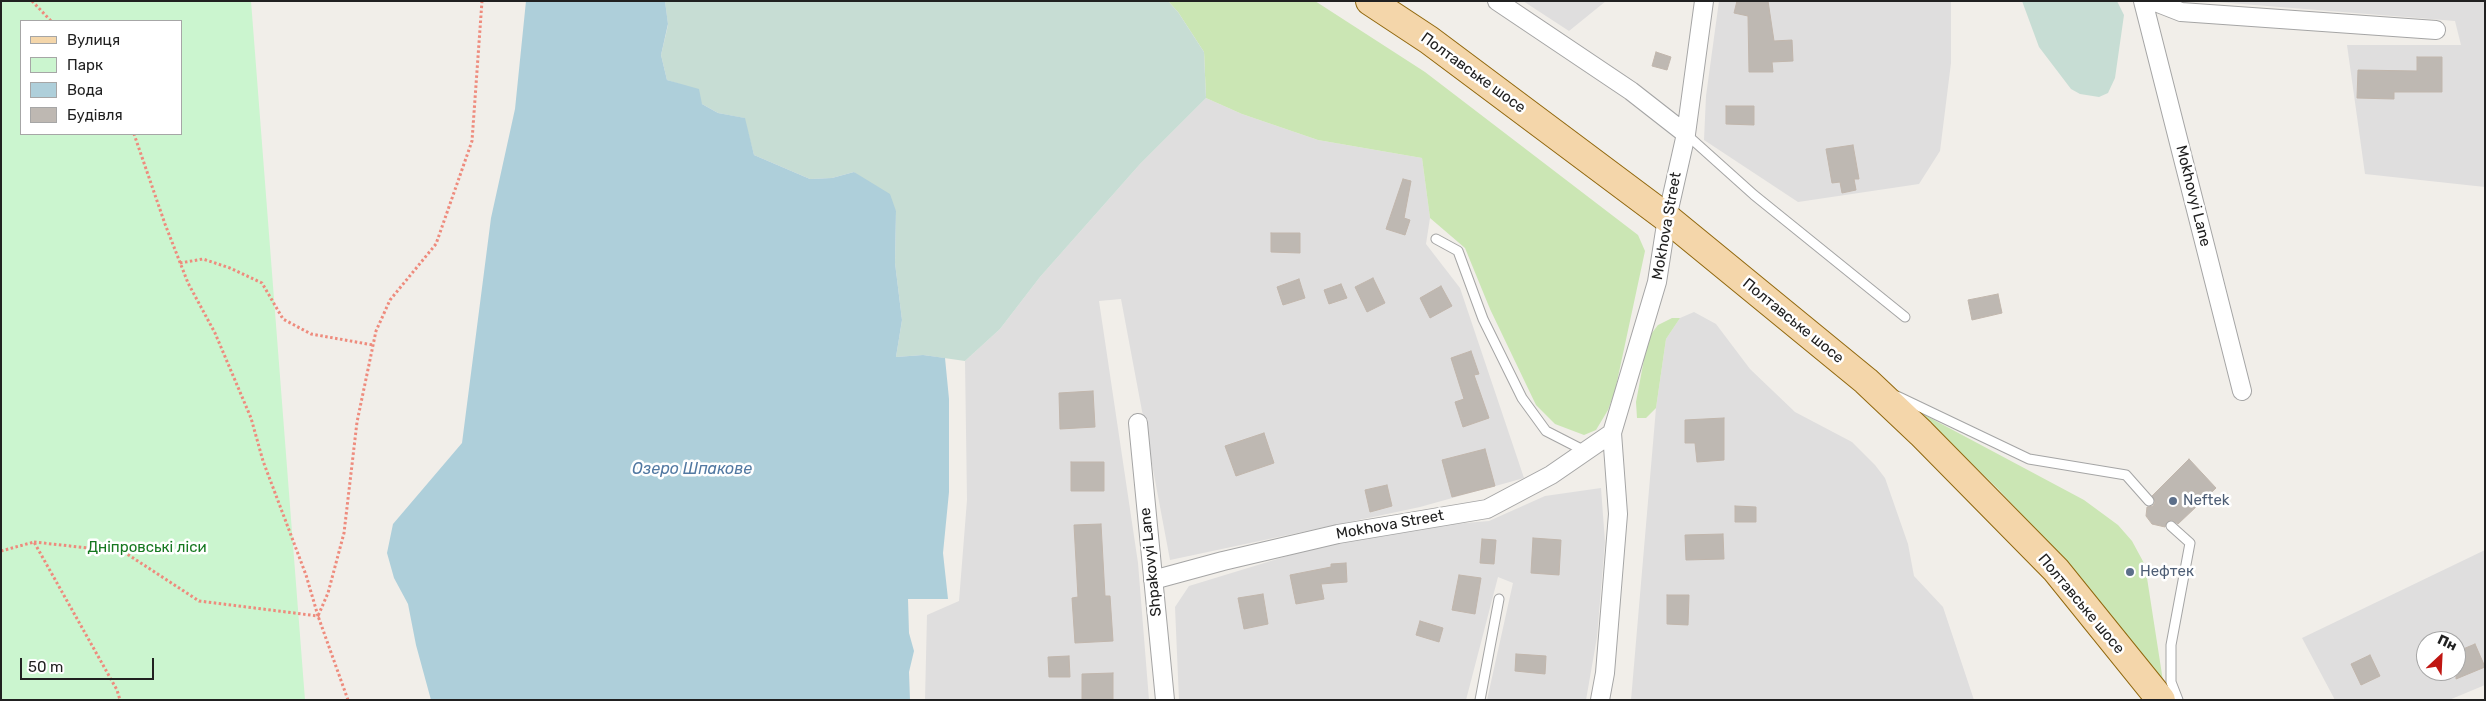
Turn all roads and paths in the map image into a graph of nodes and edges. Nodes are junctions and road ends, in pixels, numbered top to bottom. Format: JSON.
{"nodes":[{"id":1,"x":32,"y":1,"type":"edge"},
{"id":2,"x":482,"y":1,"type":"edge"},
{"id":3,"x":1370,"y":1,"type":"edge"},
{"id":4,"x":1497,"y":1,"type":"edge"},
{"id":5,"x":1704,"y":1,"type":"edge"},
{"id":6,"x":2143,"y":1,"type":"edge"},
{"id":7,"x":2153,"y":1,"type":"edge"},
{"id":8,"x":50,"y":20,"type":"edge"},
{"id":9,"x":2436,"y":30,"type":"dead end"},
{"id":10,"x":1686,"y":134,"type":"junction"},
{"id":11,"x":134,"y":135,"type":"edge"},
{"id":12,"x":1666,"y":218,"type":"junction"},
{"id":13,"x":1436,"y":239,"type":"dead end"},
{"id":14,"x":180,"y":263,"type":"junction"},
{"id":15,"x":1906,"y":317,"type":"dead end"},
{"id":16,"x":373,"y":345,"type":"junction"},
{"id":17,"x":1866,"y":381,"type":"junction"},
{"id":18,"x":2242,"y":391,"type":"dead end"},
{"id":19,"x":1138,"y":424,"type":"dead end"},
{"id":20,"x":1612,"y":433,"type":"junction"},
{"id":21,"x":1585,"y":451,"type":"junction"},
{"id":22,"x":2149,"y":501,"type":"dead end"},
{"id":23,"x":2171,"y":526,"type":"dead end"},
{"id":24,"x":34,"y":542,"type":"junction"},
{"id":25,"x":1,"y":551,"type":"edge"},
{"id":26,"x":1153,"y":580,"type":"junction"},
{"id":27,"x":1499,"y":599,"type":"dead end"},
{"id":28,"x":318,"y":616,"type":"junction"},
{"id":29,"x":120,"y":700,"type":"edge"},
{"id":30,"x":348,"y":700,"type":"edge"},
{"id":31,"x":1165,"y":700,"type":"edge"},
{"id":32,"x":1480,"y":700,"type":"edge"},
{"id":33,"x":1600,"y":700,"type":"edge"},
{"id":34,"x":2161,"y":700,"type":"edge"},
{"id":35,"x":2178,"y":700,"type":"edge"}],
"edges":[{"from":1,"to":8,"type":"path"},
{"from":2,"to":16,"type":"path"},
{"from":3,"to":12,"type":"main road","name":"Полтавське шосе"},
{"from":4,"to":10,"type":"street"},
{"from":5,"to":10,"type":"street","name":"Mokhova Street"},
{"from":6,"to":18,"type":"street","name":"Mokhovyi Lane"},
{"from":7,"to":9,"type":"street"},
{"from":10,"to":12,"type":"street","name":"Mokhova Street"},
{"from":10,"to":15,"type":"lane"},
{"from":11,"to":14,"type":"path"},
{"from":12,"to":17,"type":"main road","name":"Полтавське шосе"},
{"from":12,"to":20,"type":"street","name":"Mokhova Street"},
{"from":13,"to":21,"type":"lane"},
{"from":14,"to":16,"type":"path"},
{"from":14,"to":28,"type":"path"},
{"from":16,"to":28,"type":"path"},
{"from":17,"to":22,"type":"lane"},
{"from":17,"to":34,"type":"main road","name":"Полтавське шосе"},
{"from":19,"to":26,"type":"street","name":"Shpakovyi Lane"},
{"from":20,"to":21,"type":"street","name":"Mokhova Street"},
{"from":20,"to":33,"type":"street","name":"Mokhova Street"},
{"from":21,"to":26,"type":"street","name":"Mokhova Street"},
{"from":23,"to":35,"type":"lane"},
{"from":24,"to":25,"type":"path"},
{"from":24,"to":28,"type":"path"},
{"from":24,"to":29,"type":"path"},
{"from":26,"to":31,"type":"street","name":"Shpakovyi Lane"},
{"from":27,"to":32,"type":"lane"},
{"from":28,"to":30,"type":"path"}]}
